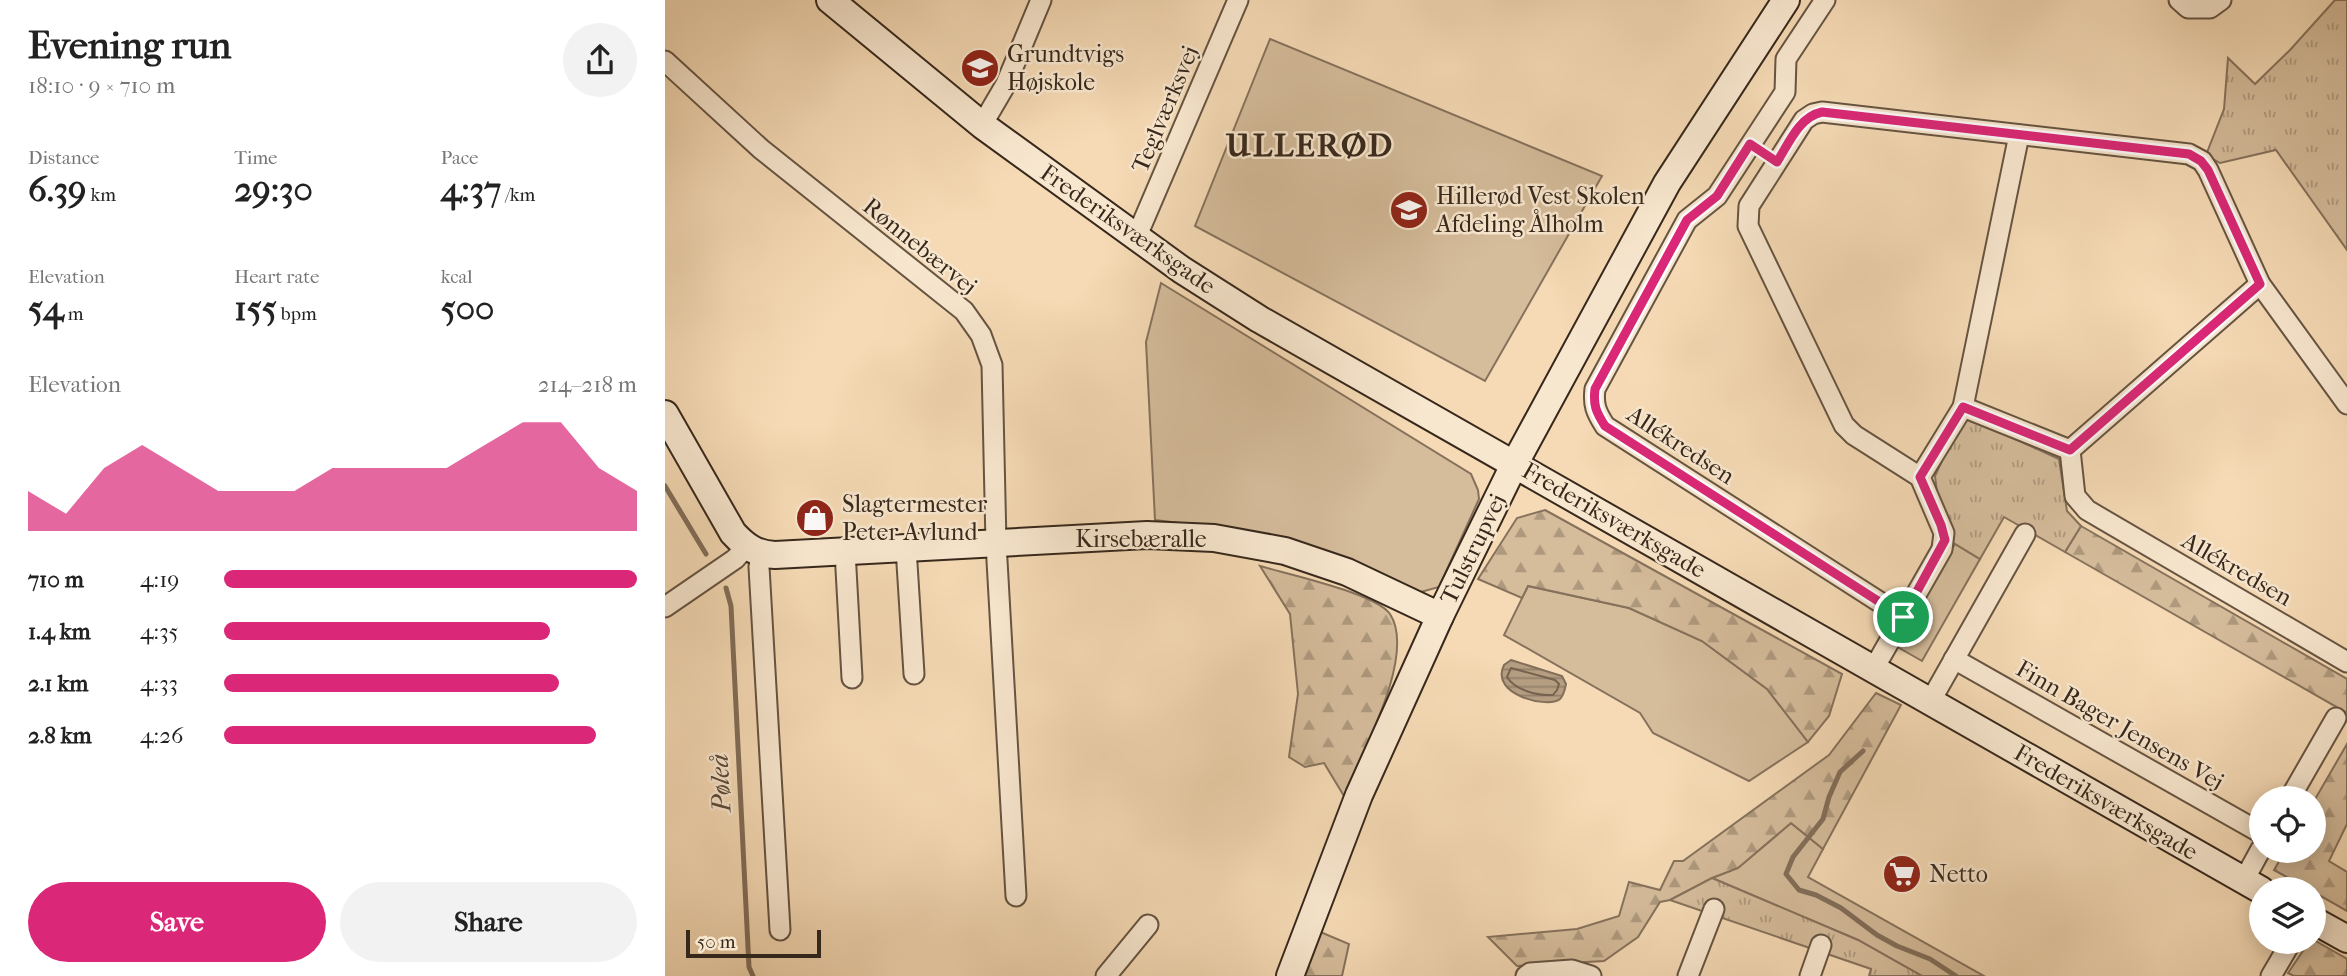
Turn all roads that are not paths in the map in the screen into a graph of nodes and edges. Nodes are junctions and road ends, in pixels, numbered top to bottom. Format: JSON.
{"nodes":[{"id":1,"x":830,"y":0,"type":"edge"},
{"id":2,"x":1041,"y":0,"type":"edge"},
{"id":3,"x":1238,"y":0,"type":"edge"},
{"id":4,"x":1786,"y":0,"type":"edge"},
{"id":5,"x":1825,"y":0,"type":"edge"},
{"id":6,"x":2179,"y":0,"type":"edge"},
{"id":7,"x":2221,"y":0,"type":"edge"},
{"id":8,"x":665,"y":61,"type":"edge"},
{"id":9,"x":982,"y":125,"type":"junction"},
{"id":10,"x":2019,"y":135,"type":"junction"},
{"id":11,"x":1750,"y":144,"type":"junction"},
{"id":12,"x":1777,"y":162,"type":"junction"},
{"id":13,"x":1136,"y":238,"type":"junction"},
{"id":14,"x":2260,"y":284,"type":"junction"},
{"id":15,"x":2347,"y":404,"type":"edge"},
{"id":16,"x":1963,"y":407,"type":"junction"},
{"id":17,"x":665,"y":414,"type":"edge"},
{"id":18,"x":2070,"y":450,"type":"junction"},
{"id":19,"x":1515,"y":463,"type":"junction"},
{"id":20,"x":1920,"y":477,"type":"junction"},
{"id":21,"x":2025,"y":534,"type":"dead end"},
{"id":22,"x":996,"y":543,"type":"junction"},
{"id":23,"x":907,"y":548,"type":"junction"},
{"id":24,"x":754,"y":551,"type":"junction"},
{"id":25,"x":845,"y":551,"type":"junction"},
{"id":26,"x":665,"y":607,"type":"edge"},
{"id":27,"x":1440,"y":616,"type":"junction"},
{"id":28,"x":1903,"y":617,"type":"junction"},
{"id":29,"x":1954,"y":659,"type":"junction"},
{"id":30,"x":2347,"y":662,"type":"edge"},
{"id":31,"x":1873,"y":670,"type":"junction"},
{"id":32,"x":914,"y":674,"type":"dead end"},
{"id":33,"x":852,"y":678,"type":"dead end"},
{"id":34,"x":1930,"y":702,"type":"junction"},
{"id":35,"x":2336,"y":718,"type":"dead end"},
{"id":36,"x":2297,"y":786,"type":"edge"},
{"id":37,"x":2249,"y":826,"type":"edge"},
{"id":38,"x":2249,"y":883,"type":"edge"},
{"id":39,"x":1016,"y":896,"type":"dead end"},
{"id":40,"x":1714,"y":909,"type":"dead end"},
{"id":41,"x":1148,"y":925,"type":"dead end"},
{"id":42,"x":2326,"y":927,"type":"edge"},
{"id":43,"x":780,"y":930,"type":"dead end"},
{"id":44,"x":2347,"y":939,"type":"edge"},
{"id":45,"x":1821,"y":945,"type":"dead end"},
{"id":46,"x":2284,"y":954,"type":"edge"},
{"id":47,"x":1106,"y":976,"type":"edge"},
{"id":48,"x":1290,"y":976,"type":"edge"},
{"id":49,"x":1526,"y":976,"type":"edge"},
{"id":50,"x":1591,"y":976,"type":"edge"},
{"id":51,"x":1688,"y":976,"type":"edge"},
{"id":52,"x":1810,"y":976,"type":"edge"},
{"id":53,"x":2271,"y":976,"type":"edge"}],
"edges":[{"from":1,"to":9,"type":"street","name":"Frederiksværksgade"},
{"from":2,"to":9,"type":"street"},
{"from":3,"to":13,"type":"street","name":"Teglværksvej"},
{"from":4,"to":19,"type":"street","name":"Tulstrupvej"},
{"from":5,"to":11,"type":"street","name":"Allékredsen"},
{"from":6,"to":7,"type":"street"},
{"from":8,"to":22,"type":"street","name":"Rønnebærvej"},
{"from":9,"to":13,"type":"street","name":"Frederiksværksgade"},
{"from":10,"to":12,"type":"street"},
{"from":10,"to":14,"type":"street"},
{"from":10,"to":16,"type":"street"},
{"from":11,"to":12,"type":"street"},
{"from":11,"to":28,"type":"street","name":"Allékredsen"},
{"from":12,"to":20,"type":"street"},
{"from":13,"to":19,"type":"street","name":"Frederiksværksgade"},
{"from":14,"to":15,"type":"street"},
{"from":14,"to":18,"type":"street"},
{"from":16,"to":18,"type":"street"},
{"from":16,"to":20,"type":"street"},
{"from":17,"to":24,"type":"street"},
{"from":18,"to":30,"type":"street","name":"Allékredsen"},
{"from":19,"to":27,"type":"street","name":"Tulstrupvej"},
{"from":19,"to":31,"type":"street","name":"Frederiksværksgade"},
{"from":20,"to":28,"type":"street"},
{"from":21,"to":29,"type":"street"},
{"from":22,"to":23,"type":"street","name":"Kirsebæralle"},
{"from":22,"to":27,"type":"street","name":"Kirsebæralle"},
{"from":22,"to":39,"type":"street"},
{"from":23,"to":25,"type":"street","name":"Kirsebæralle"},
{"from":23,"to":32,"type":"street"},
{"from":24,"to":25,"type":"street","name":"Kirsebæralle"},
{"from":24,"to":26,"type":"street"},
{"from":24,"to":43,"type":"street"},
{"from":25,"to":33,"type":"street"},
{"from":27,"to":48,"type":"street","name":"Tulstrupvej"},
{"from":28,"to":31,"type":"street"},
{"from":29,"to":34,"type":"street"},
{"from":29,"to":37,"type":"street","name":"Finn Bager Jensens Vej"},
{"from":31,"to":34,"type":"street","name":"Frederiksværksgade"},
{"from":34,"to":38,"type":"street","name":"Frederiksværksgade"},
{"from":35,"to":36,"type":"street"},
{"from":40,"to":51,"type":"street"},
{"from":41,"to":47,"type":"street"},
{"from":42,"to":44,"type":"street"},
{"from":45,"to":52,"type":"street"},
{"from":46,"to":53,"type":"street"},
{"from":49,"to":50,"type":"street"}]}
